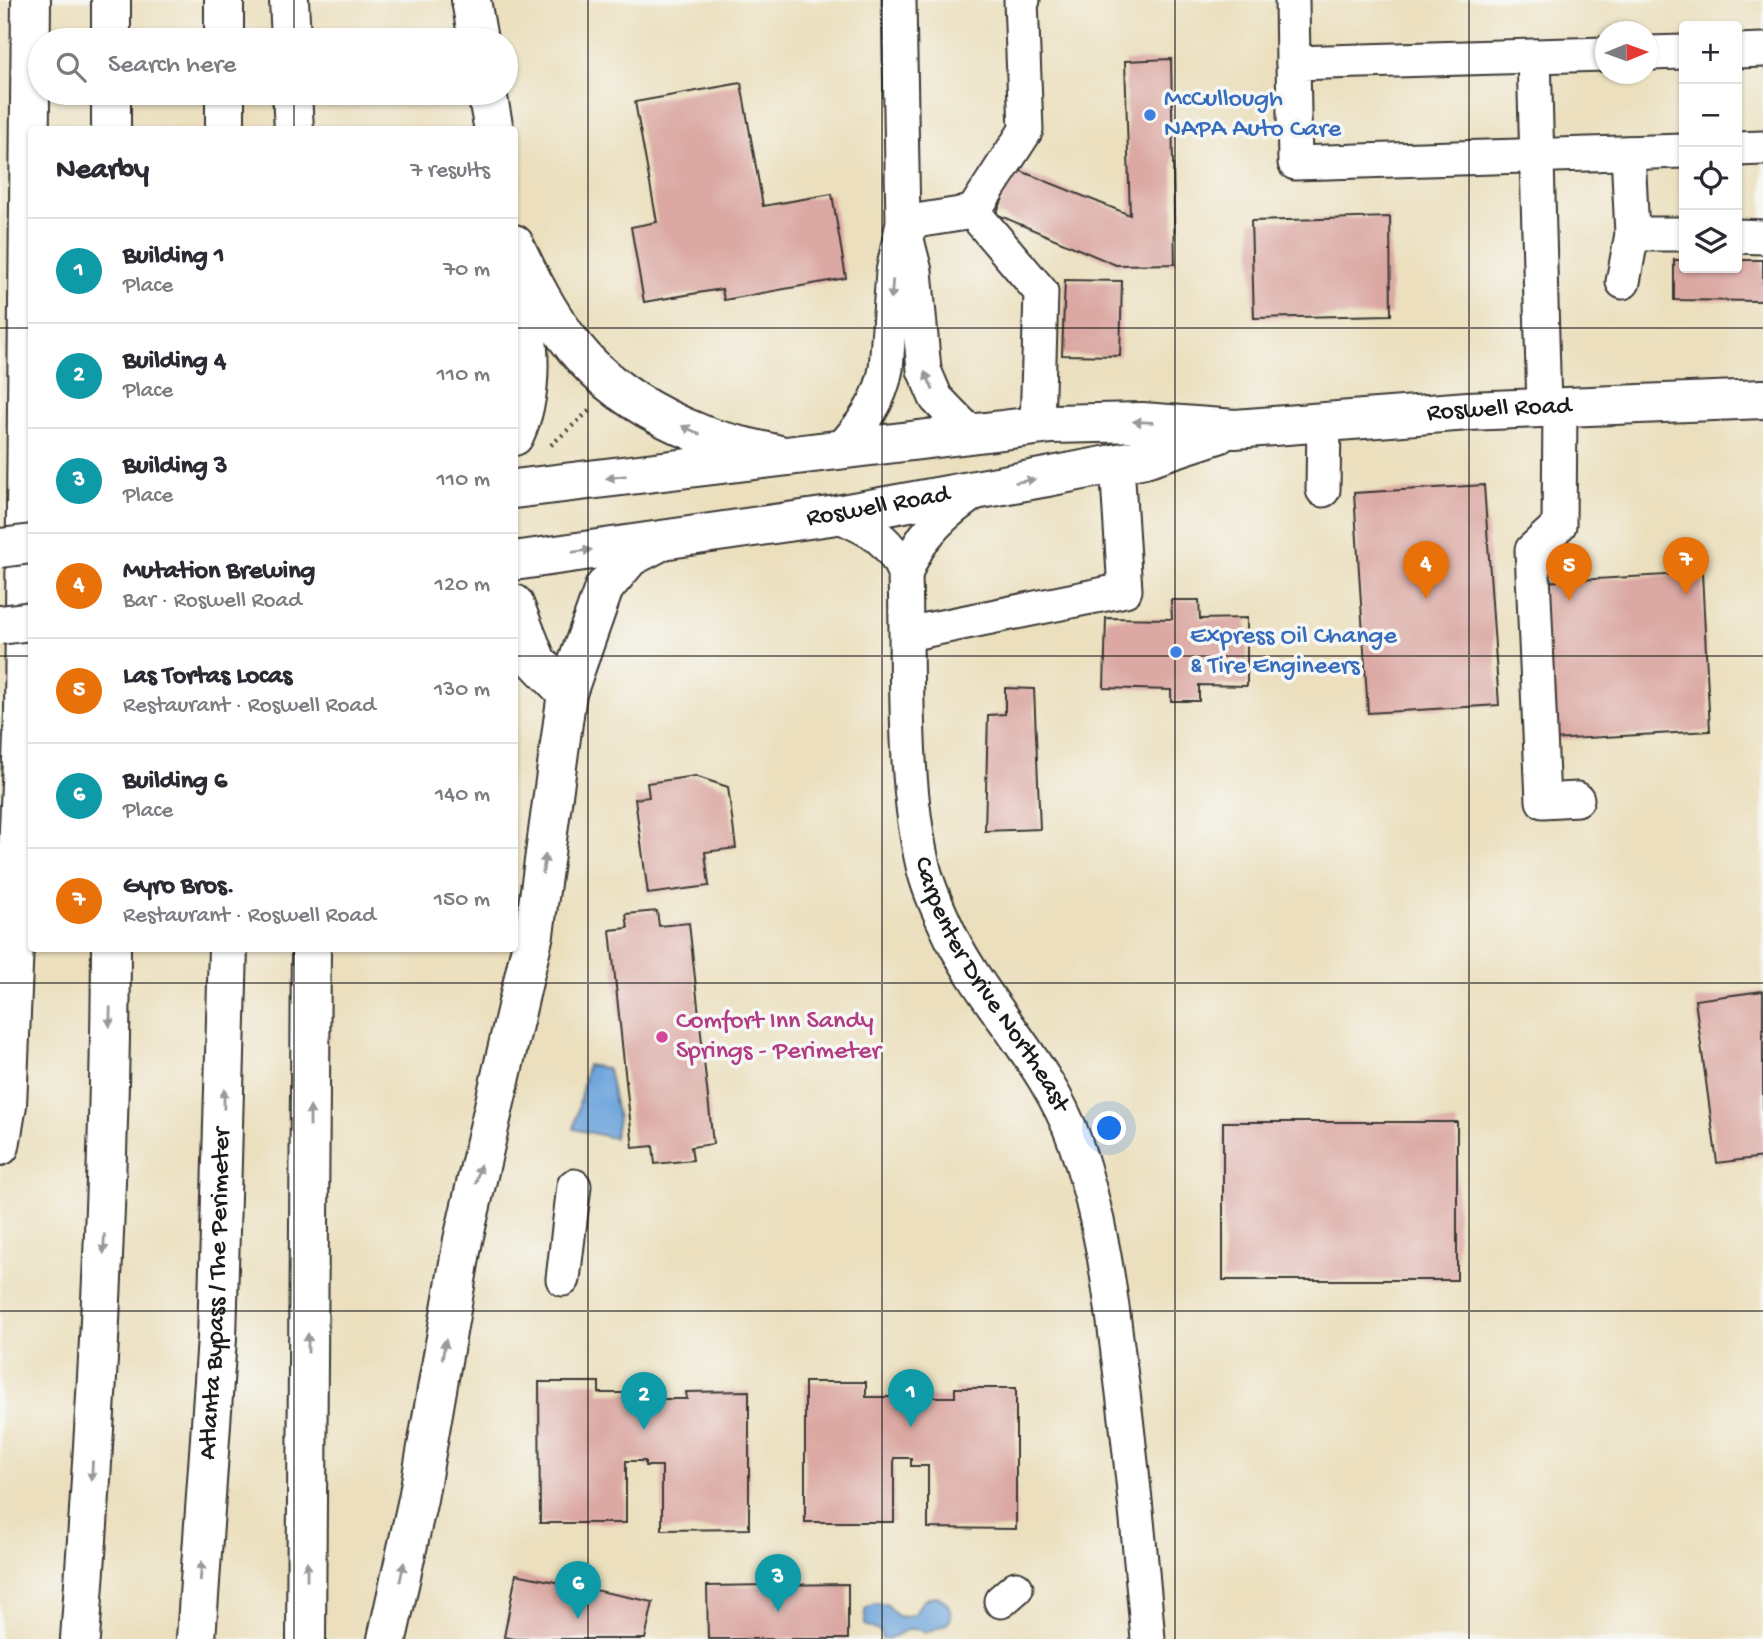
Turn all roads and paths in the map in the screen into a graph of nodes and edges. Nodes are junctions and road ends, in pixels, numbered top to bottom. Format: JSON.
{"nodes":[{"id":1,"x":31,"y":0,"type":"edge"},
{"id":2,"x":111,"y":0,"type":"edge"},
{"id":3,"x":224,"y":0,"type":"edge"},
{"id":4,"x":289,"y":0,"type":"edge"},
{"id":5,"x":471,"y":0,"type":"edge"},
{"id":6,"x":899,"y":0,"type":"edge"},
{"id":7,"x":1023,"y":0,"type":"edge"},
{"id":8,"x":1292,"y":0,"type":"edge"},
{"id":9,"x":31,"y":28,"type":"edge"},
{"id":10,"x":111,"y":28,"type":"edge"},
{"id":11,"x":224,"y":28,"type":"edge"},
{"id":12,"x":290,"y":28,"type":"edge"},
{"id":13,"x":476,"y":28,"type":"edge"},
{"id":14,"x":1763,"y":50,"type":"edge"},
{"id":15,"x":1742,"y":51,"type":"edge"},
{"id":16,"x":1679,"y":52,"type":"edge"},
{"id":17,"x":1658,"y":53,"type":"edge"},
{"id":18,"x":1595,"y":54,"type":"edge"},
{"id":19,"x":1534,"y":57,"type":"junction"},
{"id":20,"x":1293,"y":63,"type":"junction"},
{"id":21,"x":30,"y":105,"type":"edge"},
{"id":22,"x":111,"y":105,"type":"edge"},
{"id":23,"x":225,"y":105,"type":"edge"},
{"id":24,"x":293,"y":105,"type":"edge"},
{"id":25,"x":489,"y":105,"type":"edge"},
{"id":26,"x":30,"y":126,"type":"edge"},
{"id":27,"x":111,"y":126,"type":"edge"},
{"id":28,"x":225,"y":126,"type":"edge"},
{"id":29,"x":294,"y":126,"type":"edge"},
{"id":30,"x":493,"y":126,"type":"edge"},
{"id":31,"x":1763,"y":148,"type":"edge"},
{"id":32,"x":1742,"y":149,"type":"edge"},
{"id":33,"x":1679,"y":151,"type":"edge"},
{"id":34,"x":1628,"y":153,"type":"junction"},
{"id":35,"x":1537,"y":157,"type":"junction"},
{"id":36,"x":973,"y":212,"type":"junction"},
{"id":37,"x":903,"y":223,"type":"junction"},
{"id":38,"x":1632,"y":234,"type":"junction"},
{"id":39,"x":1679,"y":234,"type":"edge"},
{"id":40,"x":1742,"y":236,"type":"edge"},
{"id":41,"x":1763,"y":237,"type":"edge"},
{"id":42,"x":518,"y":254,"type":"edge"},
{"id":43,"x":518,"y":273,"type":"edge"},
{"id":44,"x":1623,"y":282,"type":"dead end"},
{"id":45,"x":28,"y":306,"type":"edge"},
{"id":46,"x":1763,"y":399,"type":"edge"},
{"id":47,"x":594,"y":406,"type":"dead end"},
{"id":48,"x":1552,"y":407,"type":"junction"},
{"id":49,"x":1324,"y":421,"type":"junction"},
{"id":50,"x":1037,"y":426,"type":"junction"},
{"id":51,"x":1235,"y":429,"type":"junction"},
{"id":52,"x":971,"y":434,"type":"junction"},
{"id":53,"x":532,"y":441,"type":"edge"},
{"id":54,"x":840,"y":450,"type":"junction"},
{"id":55,"x":780,"y":456,"type":"junction"},
{"id":56,"x":1117,"y":464,"type":"junction"},
{"id":57,"x":981,"y":488,"type":"junction"},
{"id":58,"x":518,"y":489,"type":"edge"},
{"id":59,"x":1324,"y":490,"type":"dead end"},
{"id":60,"x":837,"y":514,"type":"junction"},
{"id":61,"x":663,"y":540,"type":"junction"},
{"id":62,"x":28,"y":544,"type":"edge"},
{"id":63,"x":0,"y":548,"type":"edge"},
{"id":64,"x":518,"y":560,"type":"edge"},
{"id":65,"x":905,"y":575,"type":"junction"},
{"id":66,"x":518,"y":614,"type":"edge"},
{"id":67,"x":28,"y":622,"type":"edge"},
{"id":68,"x":0,"y":625,"type":"edge"},
{"id":69,"x":907,"y":634,"type":"junction"},
{"id":70,"x":567,"y":693,"type":"junction"},
{"id":71,"x":1577,"y":799,"type":"dead end"},
{"id":72,"x":111,"y":952,"type":"edge"},
{"id":73,"x":228,"y":952,"type":"edge"},
{"id":74,"x":311,"y":952,"type":"edge"},
{"id":75,"x":0,"y":1146,"type":"edge"},
{"id":76,"x":574,"y":1186,"type":"dead end"},
{"id":77,"x":563,"y":1279,"type":"dead end"},
{"id":78,"x":80,"y":1639,"type":"edge"},
{"id":79,"x":196,"y":1639,"type":"edge"},
{"id":80,"x":306,"y":1639,"type":"edge"},
{"id":81,"x":387,"y":1639,"type":"edge"},
{"id":82,"x":1148,"y":1639,"type":"edge"}],
"edges":[{"from":1,"to":9,"type":"main road"},
{"from":2,"to":10,"type":"main road"},
{"from":3,"to":11,"type":"main road"},
{"from":4,"to":12,"type":"main road"},
{"from":5,"to":13,"type":"main road"},
{"from":6,"to":37,"type":"street"},
{"from":7,"to":36,"type":"street"},
{"from":8,"to":20,"type":"street"},
{"from":14,"to":15,"type":"street"},
{"from":16,"to":17,"type":"street"},
{"from":18,"to":19,"type":"street"},
{"from":19,"to":20,"type":"street"},
{"from":19,"to":35,"type":"street"},
{"from":20,"to":35,"type":"street"},
{"from":21,"to":26,"type":"main road"},
{"from":22,"to":27,"type":"main road"},
{"from":23,"to":28,"type":"main road"},
{"from":24,"to":29,"type":"main road"},
{"from":25,"to":30,"type":"main road"},
{"from":31,"to":32,"type":"street"},
{"from":33,"to":34,"type":"street"},
{"from":34,"to":35,"type":"street"},
{"from":34,"to":38,"type":"street"},
{"from":35,"to":48,"type":"street"},
{"from":36,"to":37,"type":"street"},
{"from":36,"to":50,"type":"street"},
{"from":52,"to":37,"type":"street","one_way":true},
{"from":37,"to":54,"type":"street","one_way":true},
{"from":38,"to":39,"type":"street"},
{"from":38,"to":44,"type":"street"},
{"from":40,"to":41,"type":"street"},
{"from":55,"to":42,"type":"main road","one_way":true},
{"from":43,"to":53,"type":"main road"},
{"from":45,"to":75,"type":"main road"},
{"from":46,"to":48,"type":"main road","name":"Roswell Road"},
{"from":47,"to":53,"type":"path"},
{"from":48,"to":49,"type":"main road","name":"Roswell Road"},
{"from":48,"to":71,"type":"street"},
{"from":49,"to":51,"type":"main road","name":"Roswell Road"},
{"from":49,"to":59,"type":"street"},
{"from":51,"to":50,"type":"main road","name":"Roswell Road","one_way":true},
{"from":50,"to":52,"type":"main road","name":"Roswell Road"},
{"from":51,"to":56,"type":"main road","name":"Roswell Road"},
{"from":52,"to":54,"type":"main road","name":"Roswell Road"},
{"from":54,"to":55,"type":"main road","name":"Roswell Road"},
{"from":55,"to":58,"type":"main road","name":"Roswell Road","one_way":true},
{"from":57,"to":56,"type":"main road","name":"Roswell Road","one_way":true},
{"from":56,"to":69,"type":"street"},
{"from":57,"to":60,"type":"main road","name":"Roswell Road"},
{"from":57,"to":65,"type":"street","name":"Carpenter Drive Northeast"},
{"from":60,"to":61,"type":"main road","name":"Roswell Road"},
{"from":60,"to":65,"type":"street","name":"Carpenter Drive Northeast"},
{"from":64,"to":61,"type":"main road","name":"Roswell Road","one_way":true},
{"from":61,"to":70,"type":"main road"},
{"from":62,"to":63,"type":"main road","bridge":true},
{"from":65,"to":69,"type":"street","name":"Carpenter Drive Northeast"},
{"from":66,"to":70,"type":"main road"},
{"from":67,"to":68,"type":"main road","bridge":true},
{"from":69,"to":82,"type":"street","name":"Carpenter Drive Northeast"},
{"from":81,"to":70,"type":"main road","one_way":true},
{"from":72,"to":78,"type":"main road","one_way":true},
{"from":79,"to":73,"type":"main road","name":"Atlanta Bypass / The Perimeter","one_way":true},
{"from":80,"to":74,"type":"main road","one_way":true},
{"from":76,"to":77,"type":"street"}]}
